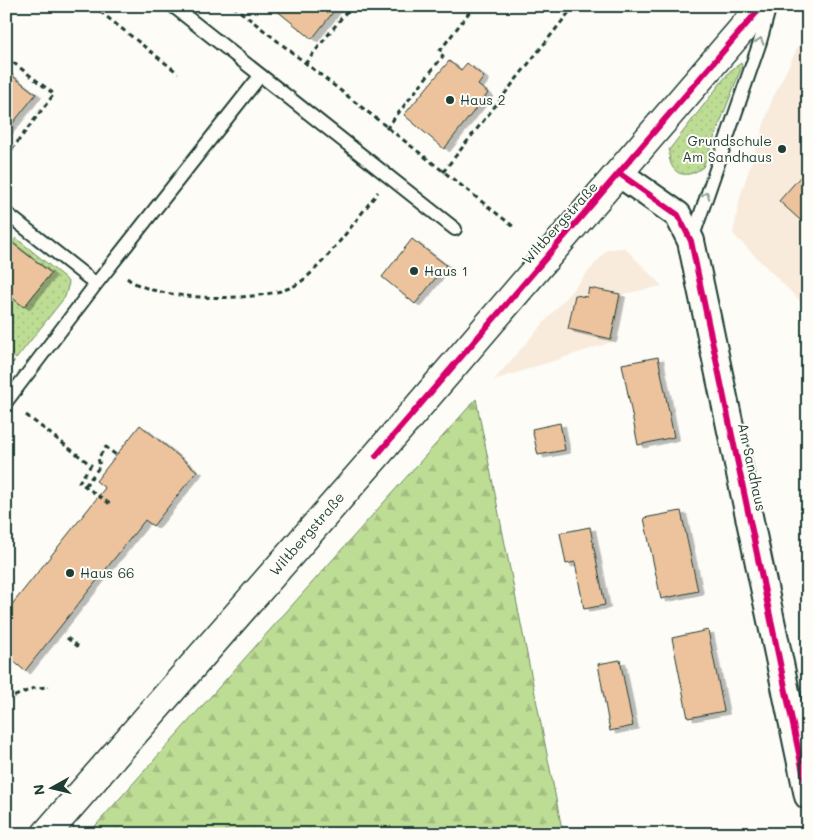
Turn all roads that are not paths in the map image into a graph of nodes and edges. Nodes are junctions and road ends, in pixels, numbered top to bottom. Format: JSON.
{"nodes":[{"id":1,"x":173,"y":6,"type":"edge"},
{"id":2,"x":762,"y":6,"type":"edge"},
{"id":3,"x":770,"y":6,"type":"edge"},
{"id":4,"x":260,"y":76,"type":"junction"},
{"id":5,"x":620,"y":174,"type":"junction"},
{"id":6,"x":6,"y":213,"type":"edge"},
{"id":7,"x":455,"y":229,"type":"dead end"},
{"id":8,"x":691,"y":241,"type":"junction"},
{"id":9,"x":96,"y":284,"type":"junction"},
{"id":10,"x":6,"y":402,"type":"edge"},
{"id":11,"x":808,"y":796,"type":"edge"},
{"id":12,"x":46,"y":834,"type":"edge"}],
"edges":[{"from":1,"to":4,"type":"lane"},
{"from":2,"to":5,"type":"main road","name":"Wiltbergstraße"},
{"from":8,"to":3,"type":"lane","one_way":true},
{"from":4,"to":7,"type":"lane"},
{"from":4,"to":9,"type":"lane"},
{"from":5,"to":8,"type":"street","name":"Am Sandhaus"},
{"from":5,"to":12,"type":"main road","name":"Wiltbergstraße"},
{"from":6,"to":9,"type":"lane"},
{"from":8,"to":11,"type":"street","name":"Am Sandhaus"},
{"from":9,"to":10,"type":"lane"}]}
